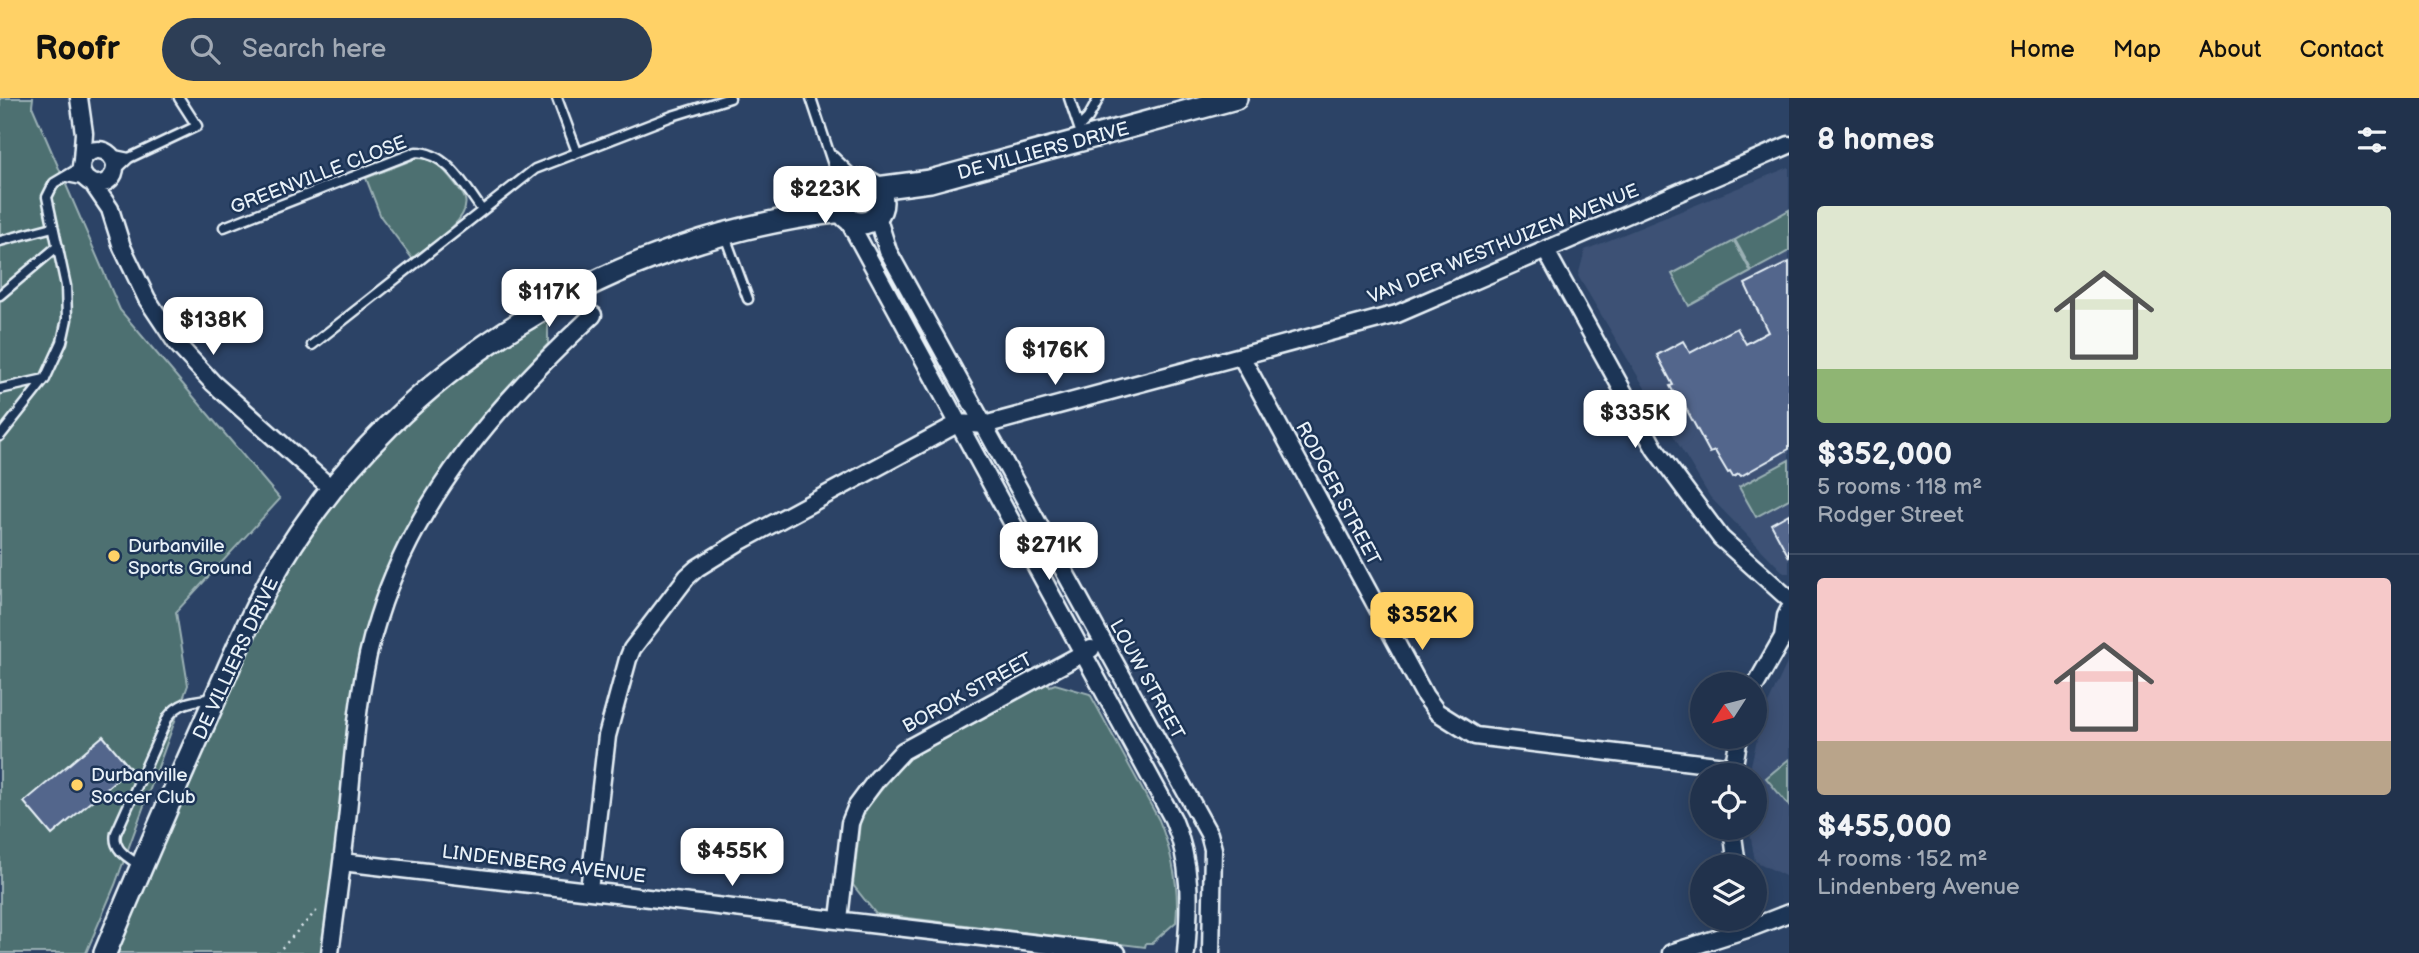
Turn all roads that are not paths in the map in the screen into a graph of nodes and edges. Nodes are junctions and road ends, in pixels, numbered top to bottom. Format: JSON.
{"nodes":[{"id":1,"x":179,"y":98,"type":"edge"},
{"id":2,"x":557,"y":98,"type":"edge"},
{"id":3,"x":730,"y":98,"type":"edge"},
{"id":4,"x":811,"y":98,"type":"edge"},
{"id":5,"x":1069,"y":98,"type":"edge"},
{"id":6,"x":1099,"y":98,"type":"edge"},
{"id":7,"x":1236,"y":98,"type":"edge"},
{"id":8,"x":78,"y":100,"type":"edge"},
{"id":9,"x":1081,"y":133,"type":"junction"},
{"id":10,"x":1789,"y":145,"type":"edge"},
{"id":11,"x":106,"y":152,"type":"junction"},
{"id":12,"x":578,"y":152,"type":"junction"},
{"id":13,"x":831,"y":153,"type":"junction"},
{"id":14,"x":129,"y":158,"type":"junction"},
{"id":15,"x":86,"y":173,"type":"junction"},
{"id":16,"x":114,"y":174,"type":"junction"},
{"id":17,"x":67,"y":177,"type":"junction"},
{"id":18,"x":858,"y":201,"type":"junction"},
{"id":19,"x":110,"y":209,"type":"junction"},
{"id":20,"x":482,"y":210,"type":"junction"},
{"id":21,"x":53,"y":227,"type":"junction"},
{"id":22,"x":224,"y":227,"type":"dead end"},
{"id":23,"x":725,"y":235,"type":"junction"},
{"id":24,"x":0,"y":241,"type":"edge"},
{"id":25,"x":58,"y":246,"type":"junction"},
{"id":26,"x":1545,"y":251,"type":"junction"},
{"id":27,"x":0,"y":295,"type":"edge"},
{"id":28,"x":748,"y":299,"type":"dead end"},
{"id":29,"x":593,"y":315,"type":"dead end"},
{"id":30,"x":312,"y":345,"type":"dead end"},
{"id":31,"x":1241,"y":356,"type":"junction"},
{"id":32,"x":45,"y":379,"type":"junction"},
{"id":33,"x":0,"y":389,"type":"edge"},
{"id":34,"x":959,"y":424,"type":"junction"},
{"id":35,"x":984,"y":425,"type":"junction"},
{"id":36,"x":0,"y":436,"type":"edge"},
{"id":37,"x":332,"y":489,"type":"junction"},
{"id":38,"x":1789,"y":599,"type":"edge"},
{"id":39,"x":1789,"y":610,"type":"edge"},
{"id":40,"x":1103,"y":642,"type":"junction"},
{"id":41,"x":1083,"y":653,"type":"junction"},
{"id":42,"x":1763,"y":672,"type":"edge"},
{"id":43,"x":215,"y":698,"type":"junction"},
{"id":44,"x":1690,"y":765,"type":"edge"},
{"id":45,"x":342,"y":862,"type":"junction"},
{"id":46,"x":141,"y":866,"type":"junction"},
{"id":47,"x":589,"y":890,"type":"junction"},
{"id":48,"x":1789,"y":913,"type":"edge"},
{"id":49,"x":839,"y":919,"type":"junction"},
{"id":50,"x":1767,"y":919,"type":"edge"},
{"id":51,"x":1738,"y":931,"type":"edge"},
{"id":52,"x":1709,"y":947,"type":"edge"},
{"id":53,"x":105,"y":953,"type":"edge"},
{"id":54,"x":330,"y":953,"type":"edge"},
{"id":55,"x":1117,"y":953,"type":"edge"},
{"id":56,"x":1186,"y":953,"type":"edge"},
{"id":57,"x":1211,"y":953,"type":"edge"},
{"id":58,"x":1671,"y":953,"type":"edge"}],
"edges":[{"from":1,"to":14,"type":"lane"},
{"from":2,"to":12,"type":"lane"},
{"from":3,"to":12,"type":"lane"},
{"from":4,"to":13,"type":"lane"},
{"from":5,"to":9,"type":"lane"},
{"from":6,"to":9,"type":"lane"},
{"from":7,"to":9,"type":"street","name":"DE VILLIERS DRIVE"},
{"from":8,"to":11,"type":"street"},
{"from":8,"to":15,"type":"street"},
{"from":9,"to":18,"type":"street","name":"DE VILLIERS DRIVE"},
{"from":10,"to":26,"type":"street","name":"VAN DER WESTHUIZEN AVENUE"},
{"from":11,"to":14,"type":"lane"},
{"from":11,"to":15,"type":"street"},
{"from":11,"to":16,"type":"street"},
{"from":12,"to":20,"type":"lane"},
{"from":13,"to":18,"type":"lane"},
{"from":13,"to":18,"type":"lane"},
{"from":14,"to":16,"type":"lane"},
{"from":15,"to":16,"type":"street"},
{"from":15,"to":17,"type":"lane"},
{"from":15,"to":17,"type":"lane"},
{"from":15,"to":19,"type":"street"},
{"from":16,"to":19,"type":"street"},
{"from":17,"to":21,"type":"lane"},
{"from":18,"to":23,"type":"street","name":"DE VILLIERS DRIVE"},
{"from":18,"to":34,"type":"street"},
{"from":18,"to":35,"type":"street","name":"LOUW STREET"},
{"from":19,"to":37,"type":"street"},
{"from":20,"to":22,"type":"lane","name":"GREENVILLE CLOSE"},
{"from":20,"to":30,"type":"lane"},
{"from":21,"to":24,"type":"lane"},
{"from":21,"to":25,"type":"lane"},
{"from":23,"to":28,"type":"lane"},
{"from":23,"to":37,"type":"street","name":"DE VILLIERS DRIVE"},
{"from":25,"to":27,"type":"lane"},
{"from":25,"to":32,"type":"lane"},
{"from":26,"to":31,"type":"street","name":"VAN DER WESTHUIZEN AVENUE"},
{"from":26,"to":38,"type":"street"},
{"from":29,"to":45,"type":"street"},
{"from":31,"to":35,"type":"street","name":"VAN DER WESTHUIZEN AVENUE"},
{"from":31,"to":44,"type":"street","name":"RODGER STREET"},
{"from":32,"to":33,"type":"lane"},
{"from":32,"to":36,"type":"lane"},
{"from":34,"to":35,"type":"street","name":"VAN DER WESTHUIZEN AVENUE"},
{"from":34,"to":41,"type":"street"},
{"from":34,"to":47,"type":"street"},
{"from":35,"to":40,"type":"street","name":"LOUW STREET"},
{"from":37,"to":43,"type":"street","name":"DE VILLIERS DRIVE"},
{"from":39,"to":42,"type":"street"},
{"from":40,"to":41,"type":"street","name":"BOROK STREET"},
{"from":40,"to":57,"type":"street","name":"LOUW STREET"},
{"from":41,"to":49,"type":"street","name":"BOROK STREET"},
{"from":41,"to":56,"type":"street"},
{"from":43,"to":46,"type":"street","name":"DE VILLIERS DRIVE"},
{"from":43,"to":46,"type":"lane"},
{"from":45,"to":47,"type":"street","name":"LINDENBERG AVENUE"},
{"from":45,"to":54,"type":"street"},
{"from":46,"to":53,"type":"street","name":"DE VILLIERS DRIVE"},
{"from":47,"to":49,"type":"street","name":"LINDENBERG AVENUE"},
{"from":48,"to":50,"type":"street"},
{"from":49,"to":55,"type":"street","name":"LINDENBERG AVENUE"},
{"from":51,"to":52,"type":"street"},
{"from":52,"to":58,"type":"street"}]}
